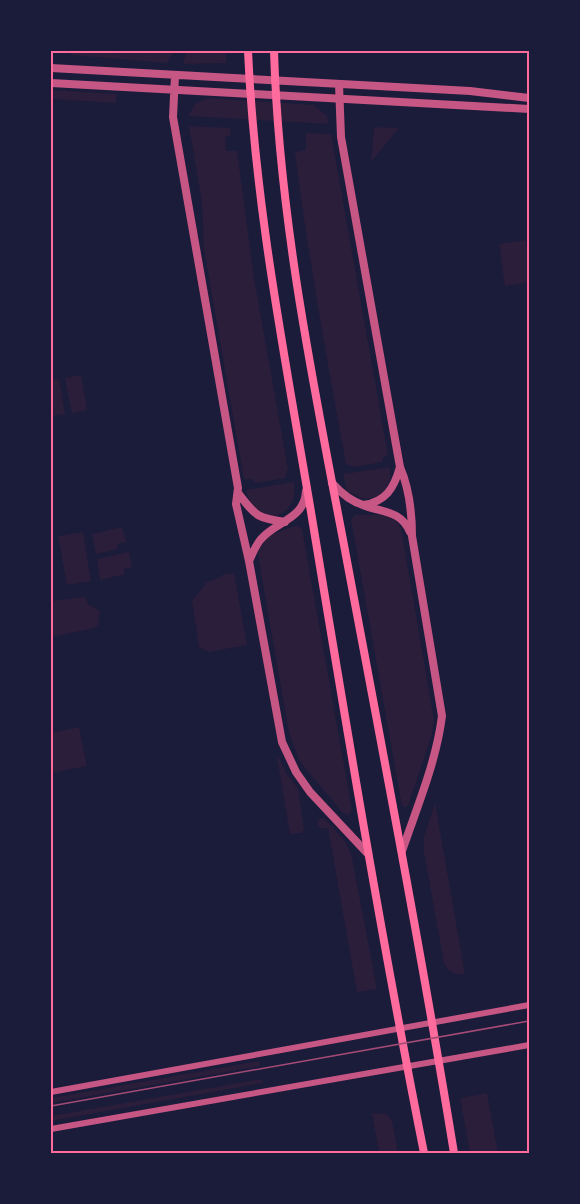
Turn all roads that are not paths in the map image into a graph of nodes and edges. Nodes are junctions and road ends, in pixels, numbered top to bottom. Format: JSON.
{"nodes":[{"id":1,"x":248,"y":51,"type":"edge"},
{"id":2,"x":274,"y":51,"type":"edge"},
{"id":3,"x":51,"y":68,"type":"edge"},
{"id":4,"x":176,"y":76,"type":"junction"},
{"id":5,"x":51,"y":83,"type":"edge"},
{"id":6,"x":339,"y":84,"type":"junction"},
{"id":7,"x":174,"y":90,"type":"junction"},
{"id":8,"x":529,"y":98,"type":"edge"},
{"id":9,"x":339,"y":99,"type":"junction"},
{"id":10,"x":529,"y":109,"type":"edge"},
{"id":11,"x":400,"y":467,"type":"junction"},
{"id":12,"x":332,"y":482,"type":"junction"},
{"id":13,"x":306,"y":484,"type":"junction"},
{"id":14,"x":238,"y":493,"type":"junction"},
{"id":15,"x":362,"y":505,"type":"junction"},
{"id":16,"x":285,"y":522,"type":"junction"},
{"id":17,"x":412,"y":536,"type":"junction"},
{"id":18,"x":249,"y":561,"type":"junction"},
{"id":19,"x":402,"y":852,"type":"junction"},
{"id":20,"x":368,"y":854,"type":"junction"},
{"id":21,"x":529,"y":1005,"type":"edge"},
{"id":22,"x":432,"y":1022,"type":"junction"},
{"id":23,"x":399,"y":1028,"type":"junction"},
{"id":24,"x":529,"y":1045,"type":"edge"},
{"id":25,"x":439,"y":1061,"type":"junction"},
{"id":26,"x":407,"y":1067,"type":"junction"},
{"id":27,"x":51,"y":1092,"type":"edge"},
{"id":28,"x":51,"y":1129,"type":"edge"},
{"id":29,"x":424,"y":1153,"type":"edge"},
{"id":30,"x":454,"y":1153,"type":"edge"}],
"edges":[{"from":1,"to":13,"type":"main road"},
{"from":2,"to":12,"type":"main road"},
{"from":3,"to":4,"type":"street"},
{"from":4,"to":6,"type":"street"},
{"from":4,"to":7,"type":"street"},
{"from":5,"to":7,"type":"street"},
{"from":6,"to":8,"type":"street"},
{"from":6,"to":9,"type":"street"},
{"from":7,"to":9,"type":"street"},
{"from":7,"to":14,"type":"street"},
{"from":9,"to":10,"type":"street"},
{"from":9,"to":11,"type":"street"},
{"from":11,"to":15,"type":"street"},
{"from":11,"to":17,"type":"street"},
{"from":12,"to":15,"type":"street"},
{"from":12,"to":19,"type":"main road"},
{"from":13,"to":16,"type":"street"},
{"from":13,"to":20,"type":"main road"},
{"from":14,"to":16,"type":"street"},
{"from":14,"to":18,"type":"street"},
{"from":15,"to":17,"type":"street"},
{"from":16,"to":18,"type":"street"},
{"from":17,"to":19,"type":"street"},
{"from":18,"to":20,"type":"street"},
{"from":19,"to":22,"type":"main road"},
{"from":20,"to":23,"type":"main road"},
{"from":21,"to":22,"type":"street"},
{"from":22,"to":23,"type":"street"},
{"from":22,"to":25,"type":"main road"},
{"from":23,"to":26,"type":"main road"},
{"from":23,"to":27,"type":"street"},
{"from":24,"to":25,"type":"street"},
{"from":25,"to":26,"type":"street"},
{"from":25,"to":30,"type":"main road"},
{"from":26,"to":28,"type":"street"},
{"from":26,"to":29,"type":"main road"}]}
